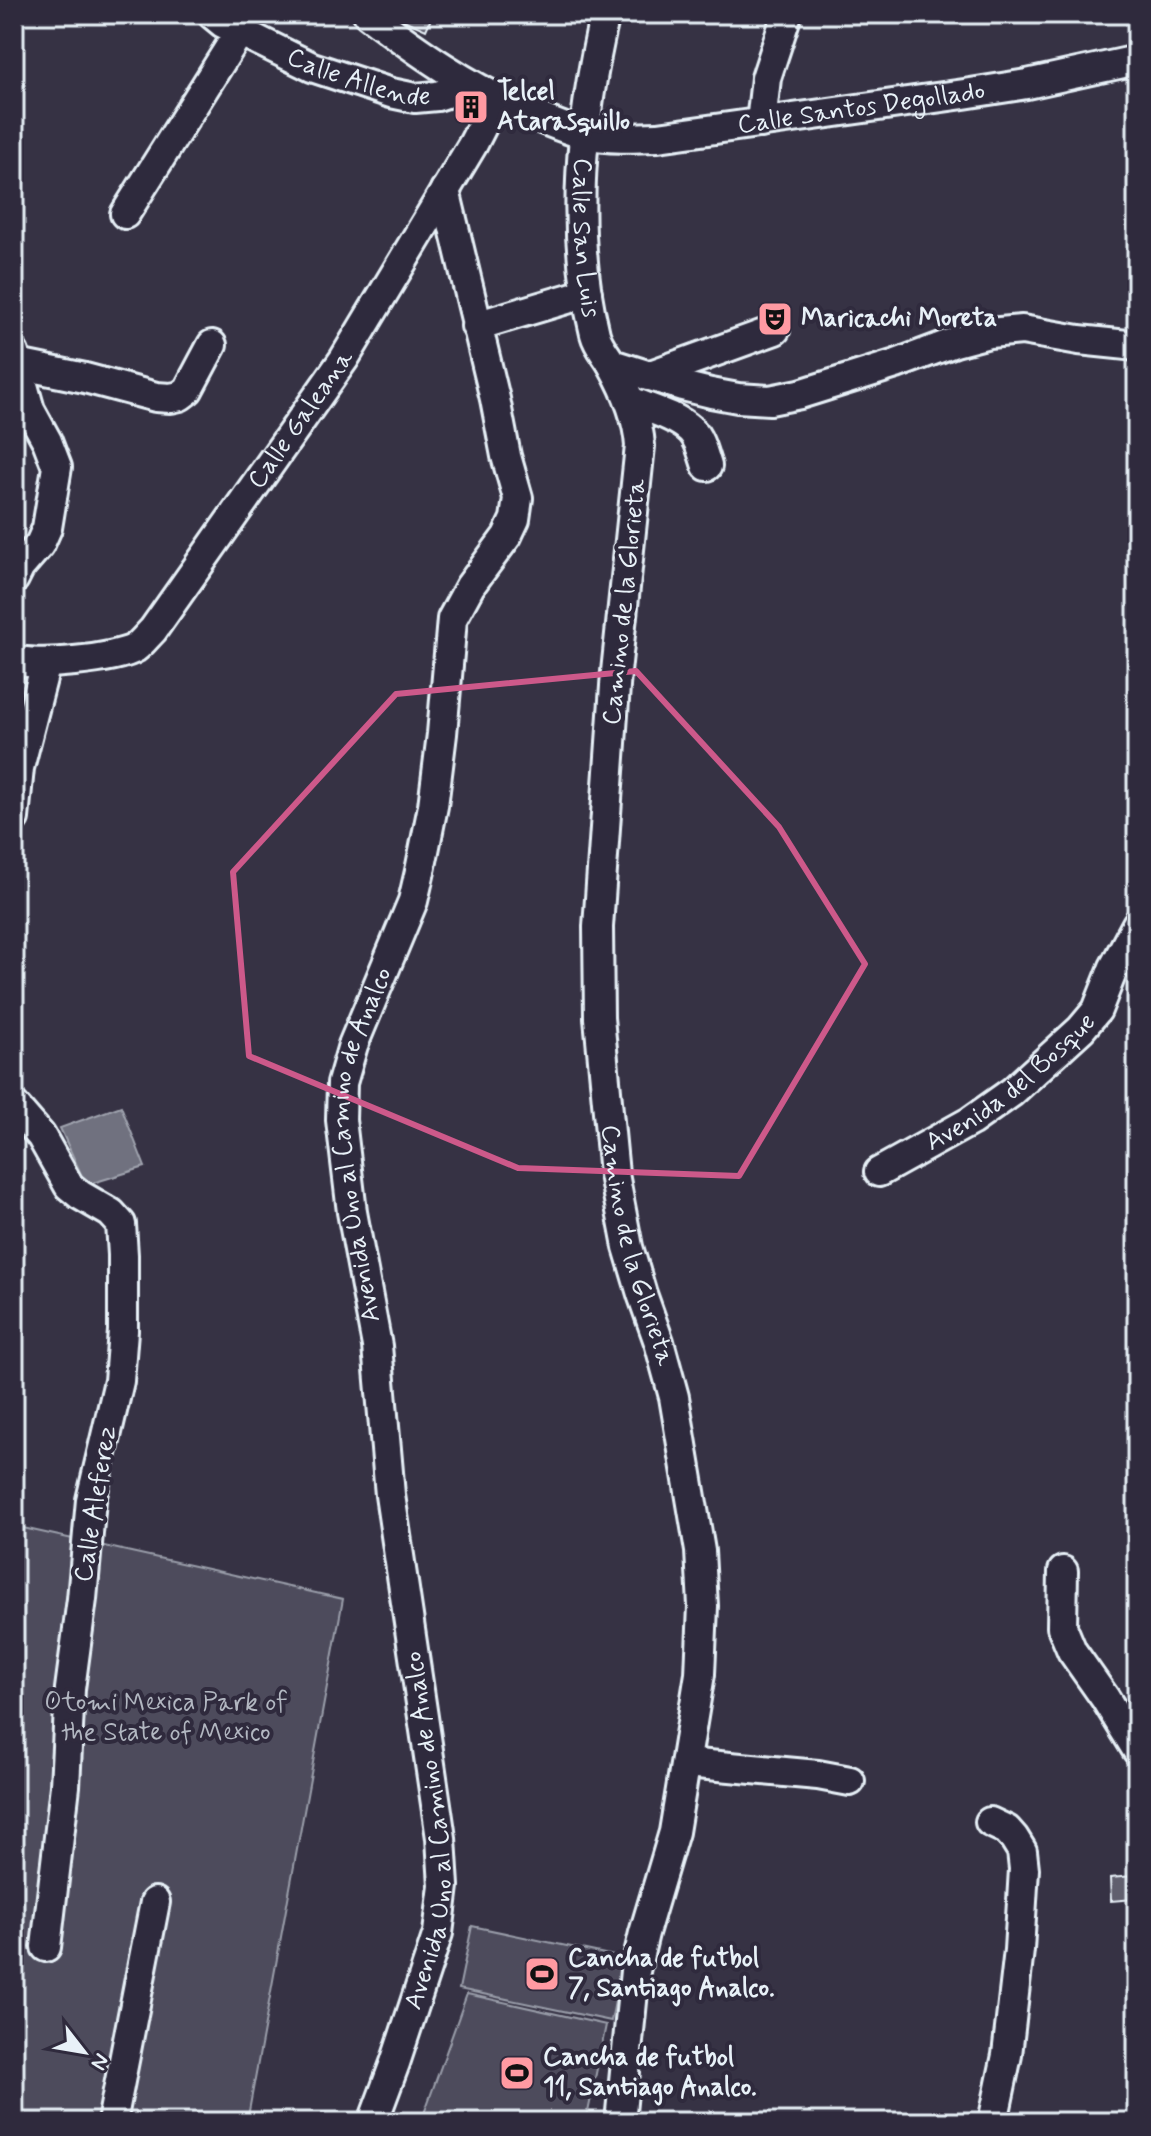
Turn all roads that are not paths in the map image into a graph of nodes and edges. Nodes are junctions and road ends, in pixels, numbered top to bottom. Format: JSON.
{"nodes":[{"id":1,"x":212,"y":14,"type":"edge"},
{"id":2,"x":368,"y":14,"type":"edge"},
{"id":3,"x":605,"y":14,"type":"edge"},
{"id":4,"x":787,"y":14,"type":"edge"},
{"id":5,"x":240,"y":31,"type":"junction"},
{"id":6,"x":1137,"y":60,"type":"edge"},
{"id":7,"x":470,"y":85,"type":"junction"},
{"id":8,"x":496,"y":99,"type":"junction"},
{"id":9,"x":761,"y":123,"type":"junction"},
{"id":10,"x":584,"y":134,"type":"junction"},
{"id":11,"x":445,"y":190,"type":"junction"},
{"id":12,"x":125,"y":214,"type":"dead end"},
{"id":13,"x":587,"y":293,"type":"junction"},
{"id":14,"x":476,"y":326,"type":"junction"},
{"id":15,"x":775,"y":330,"type":"dead end"},
{"id":16,"x":212,"y":345,"type":"dead end"},
{"id":17,"x":1137,"y":346,"type":"edge"},
{"id":18,"x":16,"y":359,"type":"edge"},
{"id":19,"x":612,"y":364,"type":"junction"},
{"id":20,"x":648,"y":376,"type":"junction"},
{"id":21,"x":630,"y":401,"type":"junction"},
{"id":22,"x":707,"y":466,"type":"dead end"},
{"id":23,"x":14,"y":579,"type":"edge"},
{"id":24,"x":14,"y":659,"type":"edge"},
{"id":25,"x":46,"y":663,"type":"junction"},
{"id":26,"x":14,"y":818,"type":"edge"},
{"id":27,"x":1137,"y":924,"type":"edge"},
{"id":28,"x":14,"y":1105,"type":"edge"},
{"id":29,"x":879,"y":1172,"type":"dead end"},
{"id":30,"x":1063,"y":1571,"type":"dead end"},
{"id":31,"x":1137,"y":1750,"type":"edge"},
{"id":32,"x":686,"y":1763,"type":"junction"},
{"id":33,"x":850,"y":1781,"type":"dead end"},
{"id":34,"x":990,"y":1822,"type":"dead end"},
{"id":35,"x":155,"y":1902,"type":"dead end"},
{"id":36,"x":46,"y":1947,"type":"dead end"},
{"id":37,"x":112,"y":2122,"type":"edge"},
{"id":38,"x":373,"y":2122,"type":"edge"},
{"id":39,"x":620,"y":2122,"type":"edge"},
{"id":40,"x":993,"y":2122,"type":"edge"}],
"edges":[{"from":1,"to":5,"type":"street","name":"Calle Allende"},
{"from":2,"to":7,"type":"street","name":"Calle Santos Degollado"},
{"from":3,"to":10,"type":"street","name":"Calle San Luis"},
{"from":4,"to":9,"type":"street"},
{"from":5,"to":7,"type":"street","name":"Calle Allende"},
{"from":5,"to":12,"type":"street"},
{"from":6,"to":9,"type":"street","name":"Calle Santos Degollado"},
{"from":7,"to":8,"type":"street","name":"Calle Santos Degollado"},
{"from":8,"to":10,"type":"street","name":"Calle Santos Degollado"},
{"from":8,"to":11,"type":"street","name":"Calle Galeana"},
{"from":9,"to":10,"type":"street","name":"Calle Santos Degollado"},
{"from":10,"to":13,"type":"street","name":"Calle San Luis"},
{"from":11,"to":14,"type":"street","name":"Avenida Uno al Camino de Analco"},
{"from":11,"to":25,"type":"street","name":"Calle Galeana"},
{"from":13,"to":14,"type":"street"},
{"from":13,"to":19,"type":"street","name":"Calle San Luis"},
{"from":14,"to":38,"type":"street","name":"Avenida Uno al Camino de Analco"},
{"from":15,"to":20,"type":"street"},
{"from":16,"to":18,"type":"street"},
{"from":17,"to":20,"type":"street"},
{"from":18,"to":23,"type":"street"},
{"from":19,"to":20,"type":"street"},
{"from":19,"to":21,"type":"street","name":"Camino de la Glorieta"},
{"from":21,"to":22,"type":"street"},
{"from":21,"to":32,"type":"street","name":"Camino de la Glorieta"},
{"from":24,"to":25,"type":"street","name":"Calle Galeana"},
{"from":25,"to":26,"type":"street"},
{"from":27,"to":29,"type":"street","name":"Avenida del Bosque"},
{"from":28,"to":36,"type":"street","name":"Calle Aleferez"},
{"from":30,"to":31,"type":"street"},
{"from":32,"to":33,"type":"street"},
{"from":32,"to":39,"type":"street","name":"Camino de la Glorieta"},
{"from":34,"to":40,"type":"street"},
{"from":35,"to":37,"type":"street"}]}
